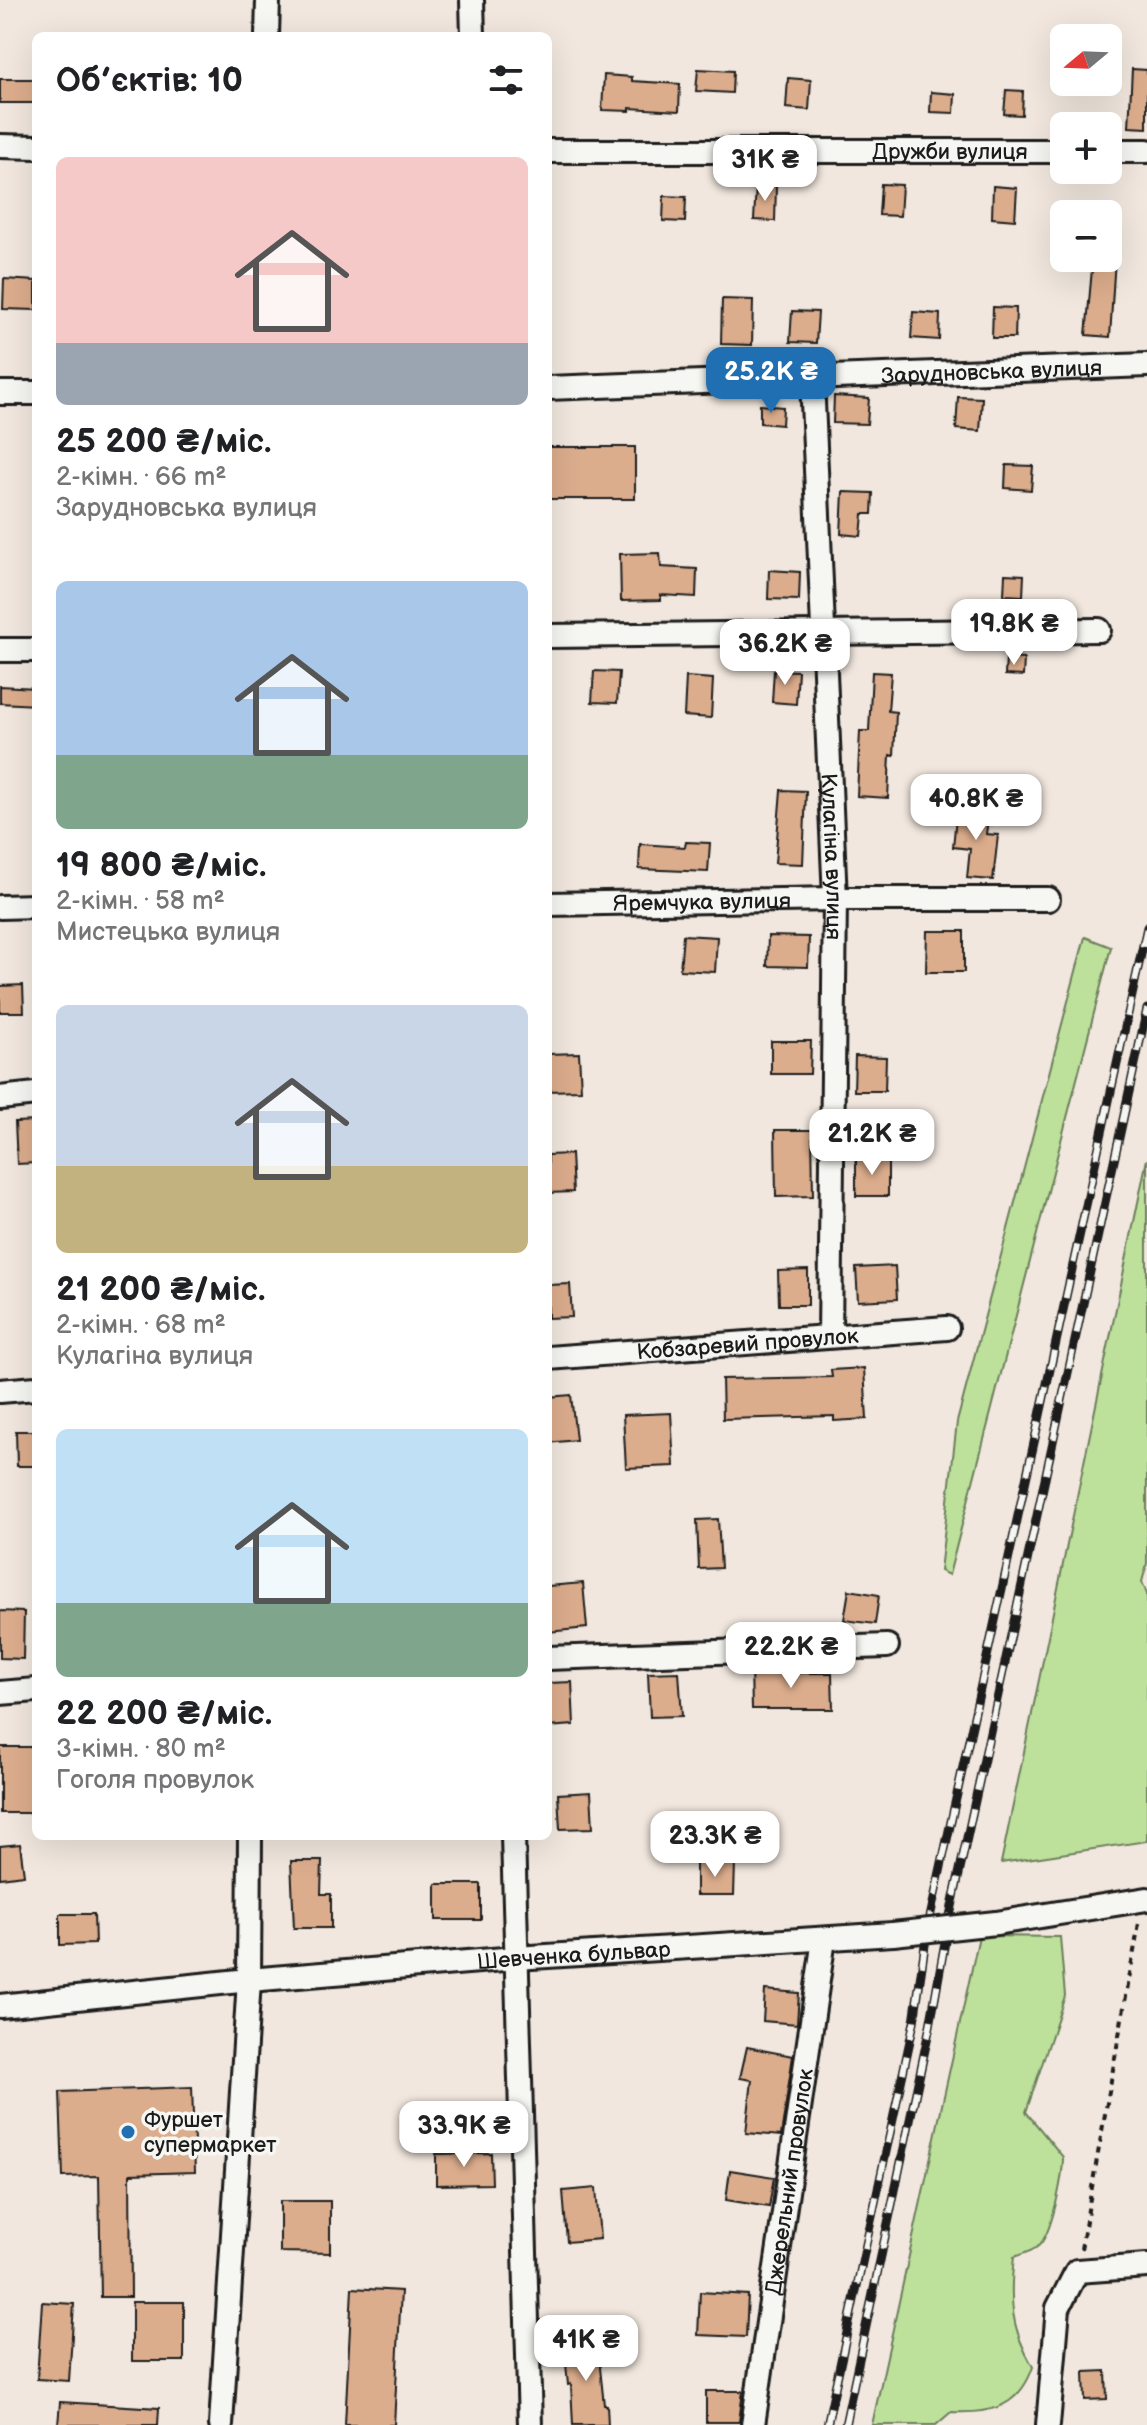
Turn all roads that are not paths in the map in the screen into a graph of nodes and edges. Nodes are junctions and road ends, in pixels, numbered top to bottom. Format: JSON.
{"nodes":[{"id":1,"x":268,"y":0,"type":"edge"},
{"id":2,"x":472,"y":0,"type":"edge"},
{"id":3,"x":267,"y":32,"type":"edge"},
{"id":4,"x":473,"y":32,"type":"edge"},
{"id":5,"x":0,"y":146,"type":"edge"},
{"id":6,"x":32,"y":147,"type":"edge"},
{"id":7,"x":552,"y":151,"type":"edge"},
{"id":8,"x":1050,"y":151,"type":"edge"},
{"id":9,"x":1122,"y":151,"type":"edge"},
{"id":10,"x":1147,"y":151,"type":"edge"},
{"id":11,"x":1147,"y":365,"type":"edge"},
{"id":12,"x":812,"y":379,"type":"junction"},
{"id":13,"x":552,"y":388,"type":"edge"},
{"id":14,"x":0,"y":393,"type":"edge"},
{"id":15,"x":32,"y":393,"type":"edge"},
{"id":16,"x":1099,"y":630,"type":"dead end"},
{"id":17,"x":823,"y":632,"type":"junction"},
{"id":18,"x":552,"y":636,"type":"edge"},
{"id":19,"x":0,"y":650,"type":"edge"},
{"id":20,"x":32,"y":650,"type":"edge"},
{"id":21,"x":835,"y":899,"type":"junction"},
{"id":22,"x":1048,"y":899,"type":"dead end"},
{"id":23,"x":552,"y":904,"type":"edge"},
{"id":24,"x":32,"y":906,"type":"edge"},
{"id":25,"x":0,"y":907,"type":"edge"},
{"id":26,"x":32,"y":1094,"type":"edge"},
{"id":27,"x":0,"y":1098,"type":"edge"},
{"id":28,"x":947,"y":1328,"type":"dead end"},
{"id":29,"x":830,"y":1336,"type":"junction"},
{"id":30,"x":552,"y":1358,"type":"edge"},
{"id":31,"x":32,"y":1388,"type":"edge"},
{"id":32,"x":0,"y":1391,"type":"edge"},
{"id":33,"x":887,"y":1646,"type":"dead end"},
{"id":34,"x":552,"y":1658,"type":"edge"},
{"id":35,"x":32,"y":1690,"type":"edge"},
{"id":36,"x":0,"y":1693,"type":"edge"},
{"id":37,"x":250,"y":1840,"type":"edge"},
{"id":38,"x":513,"y":1840,"type":"edge"},
{"id":39,"x":1145,"y":1899,"type":"edge"},
{"id":40,"x":824,"y":1939,"type":"junction"},
{"id":41,"x":516,"y":1958,"type":"junction"},
{"id":42,"x":249,"y":1980,"type":"junction"},
{"id":43,"x":0,"y":2006,"type":"edge"},
{"id":44,"x":1147,"y":2266,"type":"edge"},
{"id":45,"x":221,"y":2425,"type":"edge"},
{"id":46,"x":530,"y":2425,"type":"edge"},
{"id":47,"x":753,"y":2425,"type":"edge"},
{"id":48,"x":1048,"y":2425,"type":"edge"}],
"edges":[{"from":1,"to":3,"type":"street"},
{"from":2,"to":4,"type":"street"},
{"from":5,"to":6,"type":"street"},
{"from":7,"to":8,"type":"street","name":"Дружби вулиця"},
{"from":9,"to":10,"type":"street"},
{"from":11,"to":12,"type":"street","name":"Зарудновська вулиця"},
{"from":12,"to":13,"type":"street","name":"Зарудновська вулиця"},
{"from":12,"to":17,"type":"street","name":"Кулагіна вулиця"},
{"from":14,"to":15,"type":"street"},
{"from":16,"to":17,"type":"street"},
{"from":17,"to":18,"type":"street"},
{"from":17,"to":21,"type":"street","name":"Кулагіна вулиця"},
{"from":19,"to":20,"type":"street"},
{"from":21,"to":22,"type":"street","name":"Яремчука вулиця"},
{"from":21,"to":23,"type":"street","name":"Яремчука вулиця"},
{"from":21,"to":29,"type":"street","name":"Кулагіна вулиця"},
{"from":24,"to":25,"type":"street"},
{"from":26,"to":27,"type":"street"},
{"from":28,"to":29,"type":"street","name":"Кобзаревий провулок"},
{"from":29,"to":30,"type":"street","name":"Кобзаревий провулок"},
{"from":31,"to":32,"type":"street"},
{"from":33,"to":34,"type":"street"},
{"from":35,"to":36,"type":"street"},
{"from":37,"to":42,"type":"street"},
{"from":38,"to":41,"type":"street"},
{"from":39,"to":40,"type":"street","name":"Шевченка бульвар","bridge":true},
{"from":40,"to":41,"type":"street","name":"Шевченка бульвар"},
{"from":40,"to":47,"type":"street","name":"Джерельний провулок"},
{"from":41,"to":42,"type":"street","name":"Шевченка бульвар"},
{"from":41,"to":46,"type":"street"},
{"from":42,"to":43,"type":"street","name":"Шевченка бульвар"},
{"from":42,"to":45,"type":"street"},
{"from":44,"to":48,"type":"street"}]}
